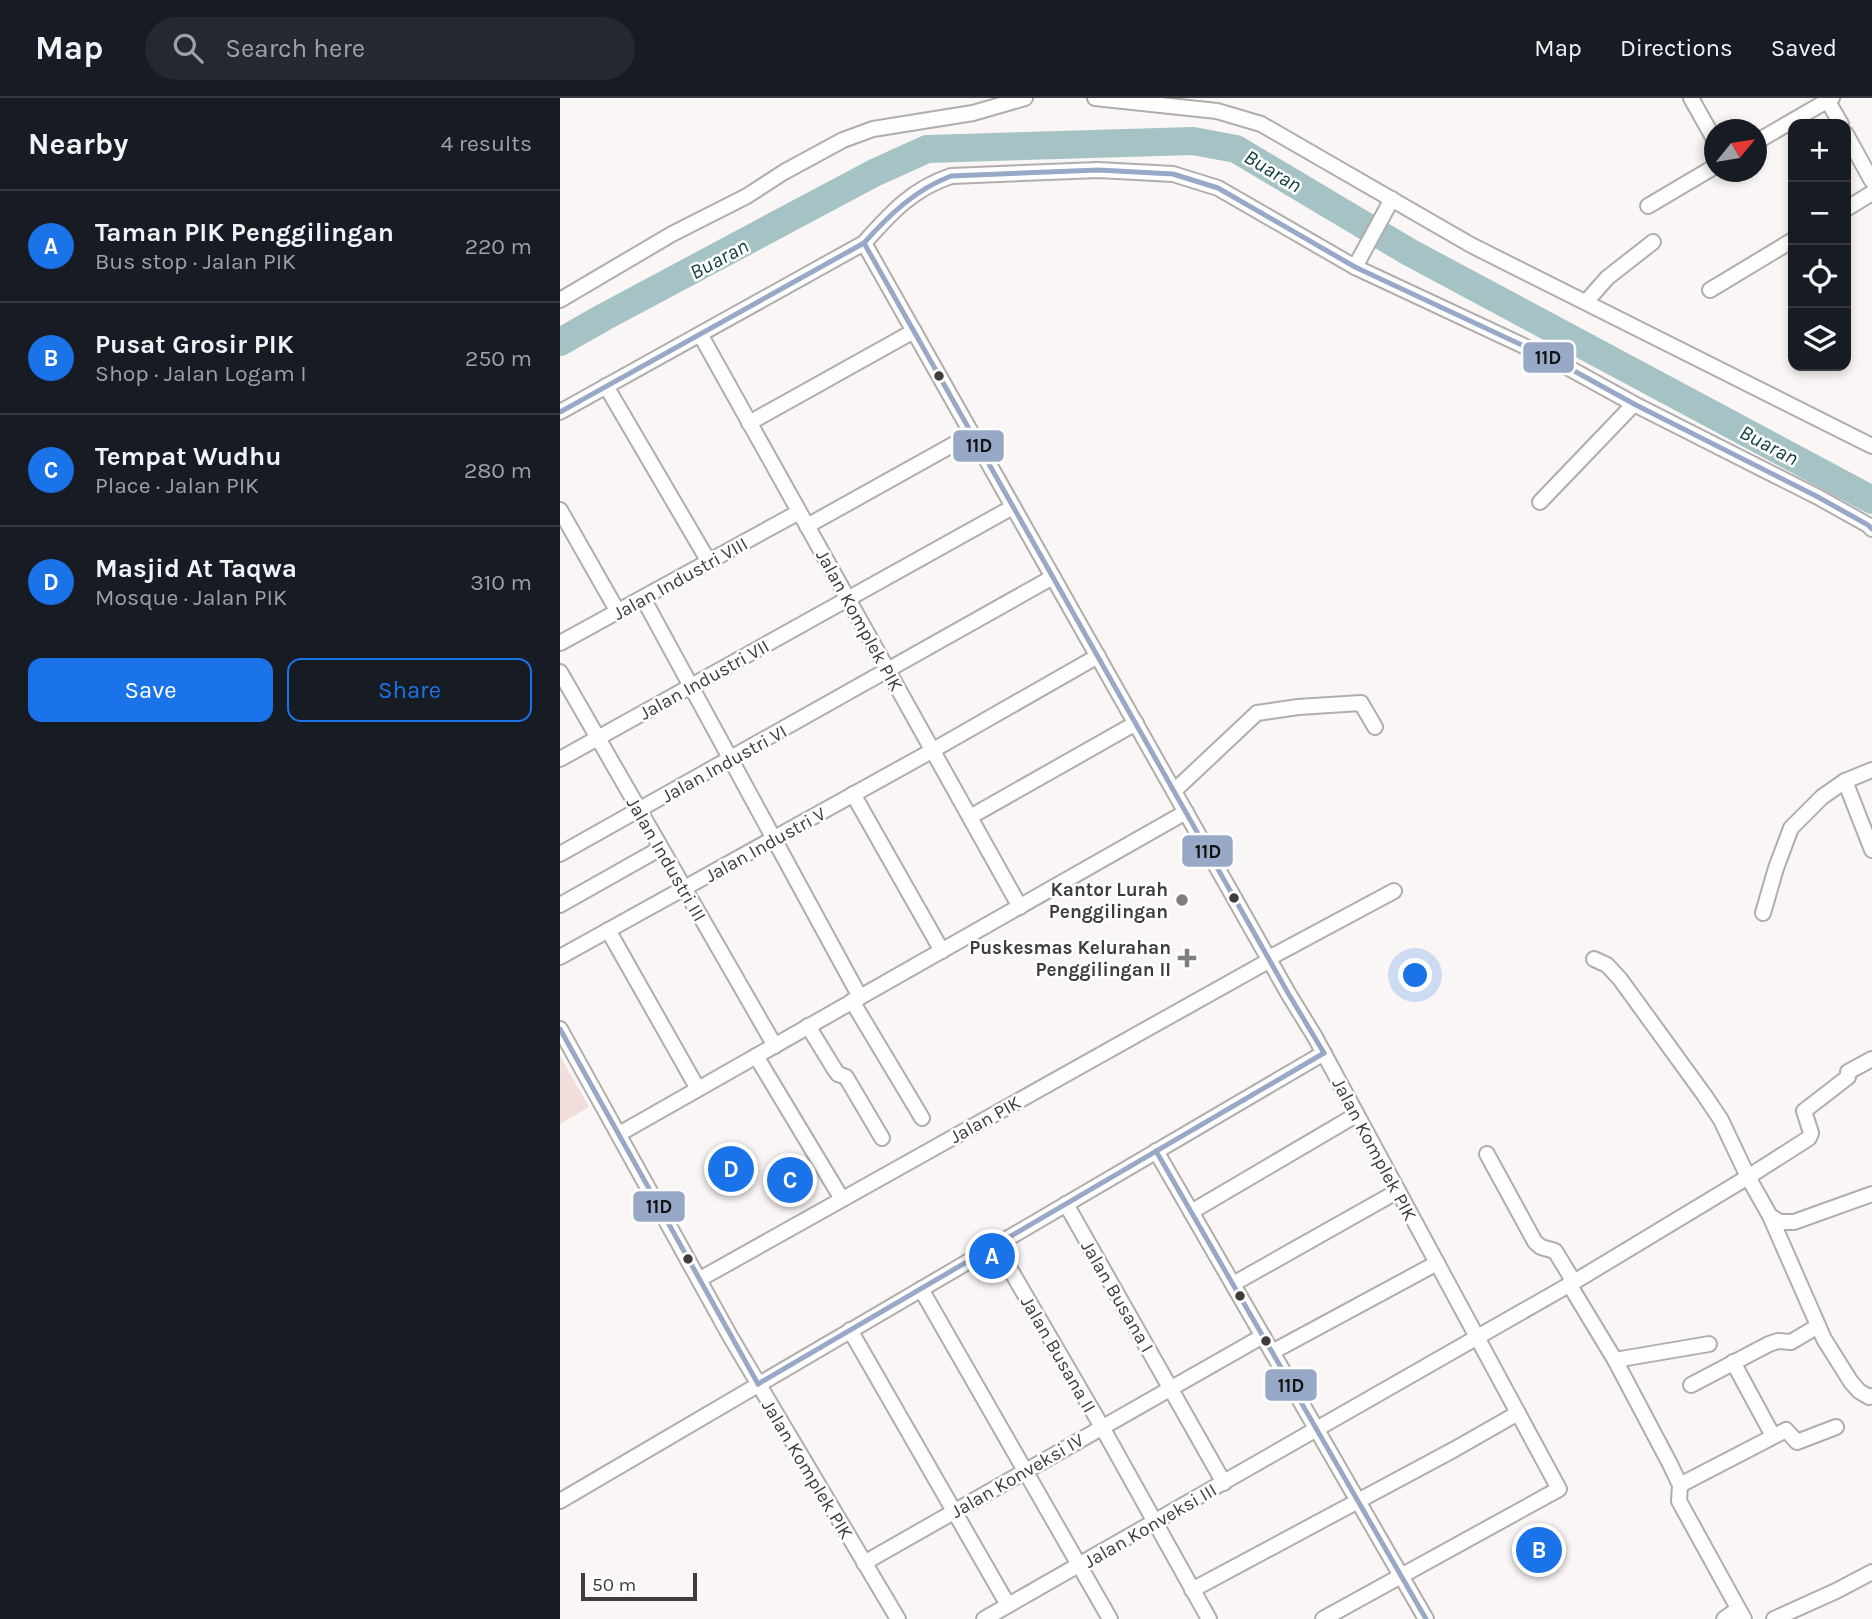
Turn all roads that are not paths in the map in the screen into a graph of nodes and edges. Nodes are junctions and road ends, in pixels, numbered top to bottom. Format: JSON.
{"nodes":[{"id":1,"x":1025,"y":98,"type":"edge"},
{"id":2,"x":1095,"y":98,"type":"edge"},
{"id":3,"x":1691,"y":98,"type":"edge"},
{"id":4,"x":1829,"y":99,"type":"edge"},
{"id":5,"x":1838,"y":119,"type":"edge"},
{"id":6,"x":1704,"y":121,"type":"edge"},
{"id":7,"x":1767,"y":136,"type":"edge"},
{"id":8,"x":1851,"y":143,"type":"edge"},
{"id":9,"x":1704,"y":173,"type":"edge"},
{"id":10,"x":1872,"y":181,"type":"edge"},
{"id":11,"x":1872,"y":193,"type":"edge"},
{"id":12,"x":1390,"y":203,"type":"junction"},
{"id":13,"x":1648,"y":206,"type":"dead end"},
{"id":14,"x":1851,"y":206,"type":"edge"},
{"id":15,"x":1653,"y":242,"type":"dead end"},
{"id":16,"x":864,"y":243,"type":"junction"},
{"id":17,"x":1788,"y":243,"type":"edge"},
{"id":18,"x":1357,"y":262,"type":"junction"},
{"id":19,"x":1710,"y":290,"type":"dead end"},
{"id":20,"x":560,"y":300,"type":"edge"},
{"id":21,"x":1586,"y":302,"type":"junction"},
{"id":22,"x":914,"y":331,"type":"junction"},
{"id":23,"x":700,"y":334,"type":"junction"},
{"id":24,"x":606,"y":386,"type":"junction"},
{"id":25,"x":1634,"y":404,"type":"junction"},
{"id":26,"x":560,"y":412,"type":"edge"},
{"id":27,"x":750,"y":423,"type":"junction"},
{"id":28,"x":972,"y":434,"type":"junction"},
{"id":29,"x":1872,"y":446,"type":"edge"},
{"id":30,"x":1540,"y":502,"type":"dead end"},
{"id":31,"x":1013,"y":507,"type":"junction"},
{"id":32,"x":560,"y":510,"type":"edge"},
{"id":33,"x":799,"y":512,"type":"junction"},
{"id":34,"x":807,"y":526,"type":"junction"},
{"id":35,"x":1872,"y":529,"type":"edge"},
{"id":36,"x":709,"y":562,"type":"junction"},
{"id":37,"x":1054,"y":578,"type":"junction"},
{"id":38,"x":643,"y":598,"type":"junction"},
{"id":39,"x":848,"y":599,"type":"junction"},
{"id":40,"x":618,"y":612,"type":"junction"},
{"id":41,"x":560,"y":643,"type":"edge"},
{"id":42,"x":1098,"y":656,"type":"junction"},
{"id":43,"x":888,"y":671,"type":"junction"},
{"id":44,"x":560,"y":672,"type":"edge"},
{"id":45,"x":691,"y":687,"type":"junction"},
{"id":46,"x":1136,"y":723,"type":"junction"},
{"id":47,"x":1375,"y":727,"type":"dead end"},
{"id":48,"x":598,"y":738,"type":"junction"},
{"id":49,"x":933,"y":750,"type":"junction"},
{"id":50,"x":730,"y":759,"type":"junction"},
{"id":51,"x":560,"y":760,"type":"edge"},
{"id":52,"x":1872,"y":770,"type":"edge"},
{"id":53,"x":1845,"y":781,"type":"junction"},
{"id":54,"x":1174,"y":791,"type":"junction"},
{"id":55,"x":853,"y":794,"type":"junction"},
{"id":56,"x":640,"y":810,"type":"junction"},
{"id":57,"x":1186,"y":812,"type":"junction"},
{"id":58,"x":970,"y":817,"type":"junction"},
{"id":59,"x":774,"y":839,"type":"junction"},
{"id":60,"x":662,"y":848,"type":"junction"},
{"id":61,"x":1872,"y":850,"type":"edge"},
{"id":62,"x":560,"y":854,"type":"edge"},
{"id":63,"x":685,"y":888,"type":"junction"},
{"id":64,"x":1394,"y":891,"type":"dead end"},
{"id":65,"x":560,"y":905,"type":"edge"},
{"id":66,"x":1020,"y":906,"type":"junction"},
{"id":67,"x":1763,"y":913,"type":"dead end"},
{"id":68,"x":608,"y":930,"type":"junction"},
{"id":69,"x":942,"y":951,"type":"junction"},
{"id":70,"x":560,"y":957,"type":"edge"},
{"id":71,"x":1269,"y":959,"type":"junction"},
{"id":72,"x":1594,"y":960,"type":"dead end"},
{"id":73,"x":856,"y":999,"type":"junction"},
{"id":74,"x":808,"y":1027,"type":"junction"},
{"id":75,"x":560,"y":1029,"type":"edge"},
{"id":76,"x":775,"y":1046,"type":"junction"},
{"id":77,"x":1324,"y":1054,"type":"junction"},
{"id":78,"x":756,"y":1056,"type":"junction"},
{"id":79,"x":1872,"y":1059,"type":"edge"},
{"id":80,"x":698,"y":1089,"type":"junction"},
{"id":81,"x":1356,"y":1115,"type":"junction"},
{"id":82,"x":922,"y":1118,"type":"dead end"},
{"id":83,"x":619,"y":1134,"type":"junction"},
{"id":84,"x":882,"y":1138,"type":"dead end"},
{"id":85,"x":1156,"y":1151,"type":"junction"},
{"id":86,"x":1487,"y":1154,"type":"dead end"},
{"id":87,"x":1748,"y":1177,"type":"junction"},
{"id":88,"x":1398,"y":1191,"type":"junction"},
{"id":89,"x":1872,"y":1194,"type":"edge"},
{"id":90,"x":842,"y":1199,"type":"junction"},
{"id":91,"x":1066,"y":1204,"type":"junction"},
{"id":92,"x":1191,"y":1212,"type":"junction"},
{"id":93,"x":1770,"y":1216,"type":"junction"},
{"id":94,"x":996,"y":1245,"type":"junction"},
{"id":95,"x":1437,"y":1263,"type":"junction"},
{"id":96,"x":700,"y":1279,"type":"junction"},
{"id":97,"x":1572,"y":1283,"type":"junction"},
{"id":98,"x":1233,"y":1284,"type":"junction"},
{"id":99,"x":921,"y":1289,"type":"junction"},
{"id":100,"x":1818,"y":1326,"type":"junction"},
{"id":101,"x":850,"y":1330,"type":"junction"},
{"id":102,"x":1263,"y":1336,"type":"junction"},
{"id":103,"x":1476,"y":1337,"type":"junction"},
{"id":104,"x":1709,"y":1344,"type":"dead end"},
{"id":105,"x":1272,"y":1352,"type":"junction"},
{"id":106,"x":1615,"y":1360,"type":"junction"},
{"id":107,"x":1733,"y":1362,"type":"junction"},
{"id":108,"x":758,"y":1384,"type":"junction"},
{"id":109,"x":1691,"y":1384,"type":"dead end"},
{"id":110,"x":1171,"y":1388,"type":"junction"},
{"id":111,"x":1872,"y":1396,"type":"edge"},
{"id":112,"x":1518,"y":1413,"type":"junction"},
{"id":113,"x":1102,"y":1427,"type":"junction"},
{"id":114,"x":1836,"y":1427,"type":"dead end"},
{"id":115,"x":1317,"y":1430,"type":"junction"},
{"id":116,"x":1773,"y":1436,"type":"junction"},
{"id":117,"x":1025,"y":1471,"type":"junction"},
{"id":118,"x":1224,"y":1483,"type":"junction"},
{"id":119,"x":1679,"y":1485,"type":"junction"},
{"id":120,"x":1358,"y":1500,"type":"junction"},
{"id":121,"x":560,"y":1501,"type":"edge"},
{"id":122,"x":954,"y":1511,"type":"junction"},
{"id":123,"x":1154,"y":1522,"type":"junction"},
{"id":124,"x":864,"y":1563,"type":"junction"},
{"id":125,"x":1079,"y":1565,"type":"junction"},
{"id":126,"x":1872,"y":1572,"type":"edge"},
{"id":127,"x":1401,"y":1575,"type":"junction"},
{"id":128,"x":1192,"y":1590,"type":"junction"},
{"id":129,"x":1008,"y":1605,"type":"junction"},
{"id":130,"x":1741,"y":1614,"type":"edge"},
{"id":131,"x":898,"y":1619,"type":"edge"},
{"id":132,"x":984,"y":1619,"type":"edge"},
{"id":133,"x":1110,"y":1619,"type":"edge"},
{"id":134,"x":1209,"y":1619,"type":"edge"},
{"id":135,"x":1323,"y":1619,"type":"edge"},
{"id":136,"x":1426,"y":1619,"type":"edge"},
{"id":137,"x":1724,"y":1619,"type":"edge"},
{"id":138,"x":1774,"y":1619,"type":"edge"}],
"edges":[{"from":1,"to":20,"type":"street"},
{"from":2,"to":12,"type":"street"},
{"from":3,"to":6,"type":"street"},
{"from":4,"to":5,"type":"street"},
{"from":4,"to":7,"type":"street"},
{"from":8,"to":10,"type":"street"},
{"from":9,"to":13,"type":"street"},
{"from":11,"to":14,"type":"street"},
{"from":12,"to":18,"type":"street"},
{"from":12,"to":21,"type":"street"},
{"from":15,"to":21,"type":"street"},
{"from":16,"to":18,"type":"street"},
{"from":16,"to":22,"type":"street","name":"Jalan Komplek PIK"},
{"from":16,"to":23,"type":"street"},
{"from":17,"to":19,"type":"street"},
{"from":18,"to":25,"type":"street"},
{"from":21,"to":29,"type":"street"},
{"from":22,"to":27,"type":"street"},
{"from":22,"to":28,"type":"street","name":"Jalan Komplek PIK"},
{"from":23,"to":24,"type":"street"},
{"from":23,"to":27,"type":"street","name":"Jalan Komplek PIK"},
{"from":24,"to":26,"type":"street"},
{"from":24,"to":36,"type":"street"},
{"from":25,"to":30,"type":"street"},
{"from":25,"to":35,"type":"street"},
{"from":27,"to":33,"type":"street","name":"Jalan Komplek PIK"},
{"from":28,"to":31,"type":"street","name":"Jalan Komplek PIK"},
{"from":28,"to":34,"type":"street"},
{"from":31,"to":37,"type":"street","name":"Jalan Komplek PIK"},
{"from":31,"to":39,"type":"street","name":"Jalan Industri VII"},
{"from":32,"to":40,"type":"street"},
{"from":33,"to":34,"type":"street","name":"Jalan Komplek PIK"},
{"from":33,"to":36,"type":"street","name":"Jalan Industri VIII"},
{"from":34,"to":39,"type":"street","name":"Jalan Komplek PIK"},
{"from":36,"to":38,"type":"street","name":"Jalan Industri VIII"},
{"from":37,"to":42,"type":"street","name":"Jalan Komplek PIK"},
{"from":37,"to":43,"type":"street","name":"Jalan Industri VI"},
{"from":38,"to":40,"type":"street","name":"Jalan Industri VIII"},
{"from":38,"to":45,"type":"street"},
{"from":39,"to":43,"type":"street","name":"Jalan Komplek PIK"},
{"from":39,"to":45,"type":"street","name":"Jalan Industri VII"},
{"from":40,"to":41,"type":"street","name":"Jalan Industri VIII"},
{"from":42,"to":46,"type":"street","name":"Jalan Komplek PIK"},
{"from":42,"to":49,"type":"street","name":"Jalan Industri V"},
{"from":43,"to":49,"type":"street","name":"Jalan Komplek PIK"},
{"from":43,"to":50,"type":"street","name":"Jalan Industri VI"},
{"from":44,"to":48,"type":"street","name":"Jalan Industri III"},
{"from":45,"to":48,"type":"street","name":"Jalan Industri VII"},
{"from":45,"to":50,"type":"street"},
{"from":46,"to":54,"type":"street","name":"Jalan Komplek PIK"},
{"from":46,"to":58,"type":"street"},
{"from":47,"to":54,"type":"street"},
{"from":48,"to":51,"type":"street","name":"Jalan Industri VII"},
{"from":48,"to":56,"type":"street","name":"Jalan Industri III"},
{"from":49,"to":55,"type":"street","name":"Jalan Industri V"},
{"from":49,"to":58,"type":"street","name":"Jalan Komplek PIK"},
{"from":50,"to":56,"type":"street","name":"Jalan Industri VI"},
{"from":50,"to":59,"type":"street"},
{"from":52,"to":53,"type":"street"},
{"from":53,"to":61,"type":"street"},
{"from":53,"to":67,"type":"street"},
{"from":54,"to":57,"type":"street","name":"Jalan Komplek PIK"},
{"from":55,"to":59,"type":"street","name":"Jalan Industri V"},
{"from":55,"to":69,"type":"street"},
{"from":56,"to":60,"type":"street","name":"Jalan Industri III"},
{"from":56,"to":62,"type":"street","name":"Jalan Industri VI"},
{"from":57,"to":66,"type":"street"},
{"from":57,"to":71,"type":"street","name":"Jalan Komplek PIK"},
{"from":58,"to":66,"type":"street","name":"Jalan Komplek PIK"},
{"from":59,"to":63,"type":"street","name":"Jalan Industri V"},
{"from":59,"to":73,"type":"street"},
{"from":60,"to":63,"type":"street","name":"Jalan Industri III"},
{"from":60,"to":65,"type":"street"},
{"from":63,"to":68,"type":"street","name":"Jalan Industri V"},
{"from":63,"to":76,"type":"street","name":"Jalan Industri III"},
{"from":64,"to":71,"type":"street","name":"Jalan PIK"},
{"from":66,"to":69,"type":"street"},
{"from":68,"to":70,"type":"street","name":"Jalan Industri V"},
{"from":68,"to":80,"type":"street"},
{"from":69,"to":73,"type":"street"},
{"from":71,"to":77,"type":"street","name":"Jalan Komplek PIK"},
{"from":71,"to":90,"type":"street","name":"Jalan PIK"},
{"from":72,"to":87,"type":"street"},
{"from":73,"to":74,"type":"street"},
{"from":73,"to":82,"type":"street"},
{"from":74,"to":76,"type":"street"},
{"from":74,"to":84,"type":"street"},
{"from":75,"to":83,"type":"street","name":"Jalan Komplek PIK"},
{"from":76,"to":78,"type":"street"},
{"from":77,"to":81,"type":"street","name":"Jalan Komplek PIK"},
{"from":77,"to":85,"type":"street"},
{"from":78,"to":80,"type":"street"},
{"from":78,"to":90,"type":"street"},
{"from":79,"to":87,"type":"street","name":"Jalan Konveksi III"},
{"from":80,"to":83,"type":"street"},
{"from":81,"to":88,"type":"street","name":"Jalan Komplek PIK"},
{"from":81,"to":92,"type":"street"},
{"from":83,"to":96,"type":"street","name":"Jalan Komplek PIK"},
{"from":85,"to":91,"type":"street"},
{"from":85,"to":92,"type":"street"},
{"from":86,"to":97,"type":"street"},
{"from":87,"to":93,"type":"street"},
{"from":87,"to":97,"type":"street","name":"Jalan Konveksi III"},
{"from":88,"to":95,"type":"street","name":"Jalan Komplek PIK"},
{"from":88,"to":98,"type":"street"},
{"from":89,"to":93,"type":"street"},
{"from":90,"to":96,"type":"street","name":"Jalan PIK"},
{"from":91,"to":94,"type":"street"},
{"from":91,"to":110,"type":"street","name":"Jalan Busana I"},
{"from":92,"to":98,"type":"street"},
{"from":93,"to":100,"type":"street"},
{"from":94,"to":99,"type":"street"},
{"from":94,"to":113,"type":"street","name":"Jalan Busana II"},
{"from":95,"to":103,"type":"street","name":"Jalan Komplek PIK"},
{"from":95,"to":105,"type":"street"},
{"from":96,"to":108,"type":"street","name":"Jalan Komplek PIK"},
{"from":97,"to":103,"type":"street","name":"Jalan Konveksi III"},
{"from":97,"to":106,"type":"street"},
{"from":98,"to":102,"type":"street"},
{"from":99,"to":101,"type":"street"},
{"from":99,"to":117,"type":"street"},
{"from":100,"to":107,"type":"street"},
{"from":100,"to":111,"type":"street"},
{"from":101,"to":108,"type":"street"},
{"from":101,"to":122,"type":"street"},
{"from":102,"to":105,"type":"street"},
{"from":102,"to":110,"type":"street","name":"Jalan Konveksi IV"},
{"from":103,"to":112,"type":"street","name":"Jalan Komplek PIK"},
{"from":103,"to":115,"type":"street","name":"Jalan Konveksi III"},
{"from":104,"to":106,"type":"street"},
{"from":105,"to":115,"type":"street"},
{"from":106,"to":119,"type":"street"},
{"from":107,"to":109,"type":"street"},
{"from":107,"to":116,"type":"street"},
{"from":108,"to":121,"type":"street"},
{"from":108,"to":124,"type":"street","name":"Jalan Komplek PIK"},
{"from":110,"to":113,"type":"street","name":"Jalan Konveksi IV"},
{"from":110,"to":118,"type":"street"},
{"from":112,"to":120,"type":"street"},
{"from":112,"to":127,"type":"street","name":"Jalan Komplek PIK"},
{"from":113,"to":117,"type":"street","name":"Jalan Konveksi IV"},
{"from":113,"to":123,"type":"street","name":"Jalan Busana II"},
{"from":114,"to":116,"type":"street"},
{"from":115,"to":118,"type":"street","name":"Jalan Konveksi III"},
{"from":115,"to":120,"type":"street"},
{"from":116,"to":119,"type":"street"},
{"from":117,"to":122,"type":"street","name":"Jalan Konveksi IV"},
{"from":117,"to":125,"type":"street"},
{"from":118,"to":123,"type":"street","name":"Jalan Konveksi III"},
{"from":119,"to":130,"type":"street"},
{"from":120,"to":127,"type":"street"},
{"from":120,"to":128,"type":"street"},
{"from":122,"to":124,"type":"street","name":"Jalan Konveksi IV"},
{"from":122,"to":129,"type":"street"},
{"from":123,"to":125,"type":"street","name":"Jalan Konveksi III"},
{"from":123,"to":128,"type":"street","name":"Jalan Busana II"},
{"from":124,"to":131,"type":"street","name":"Jalan Komplek PIK"},
{"from":125,"to":129,"type":"street","name":"Jalan Konveksi III"},
{"from":125,"to":133,"type":"street"},
{"from":126,"to":138,"type":"street"},
{"from":127,"to":135,"type":"street"},
{"from":127,"to":136,"type":"street"},
{"from":128,"to":134,"type":"street","name":"Jalan Busana II"},
{"from":129,"to":132,"type":"street","name":"Jalan Konveksi III"},
{"from":130,"to":137,"type":"street"}]}
